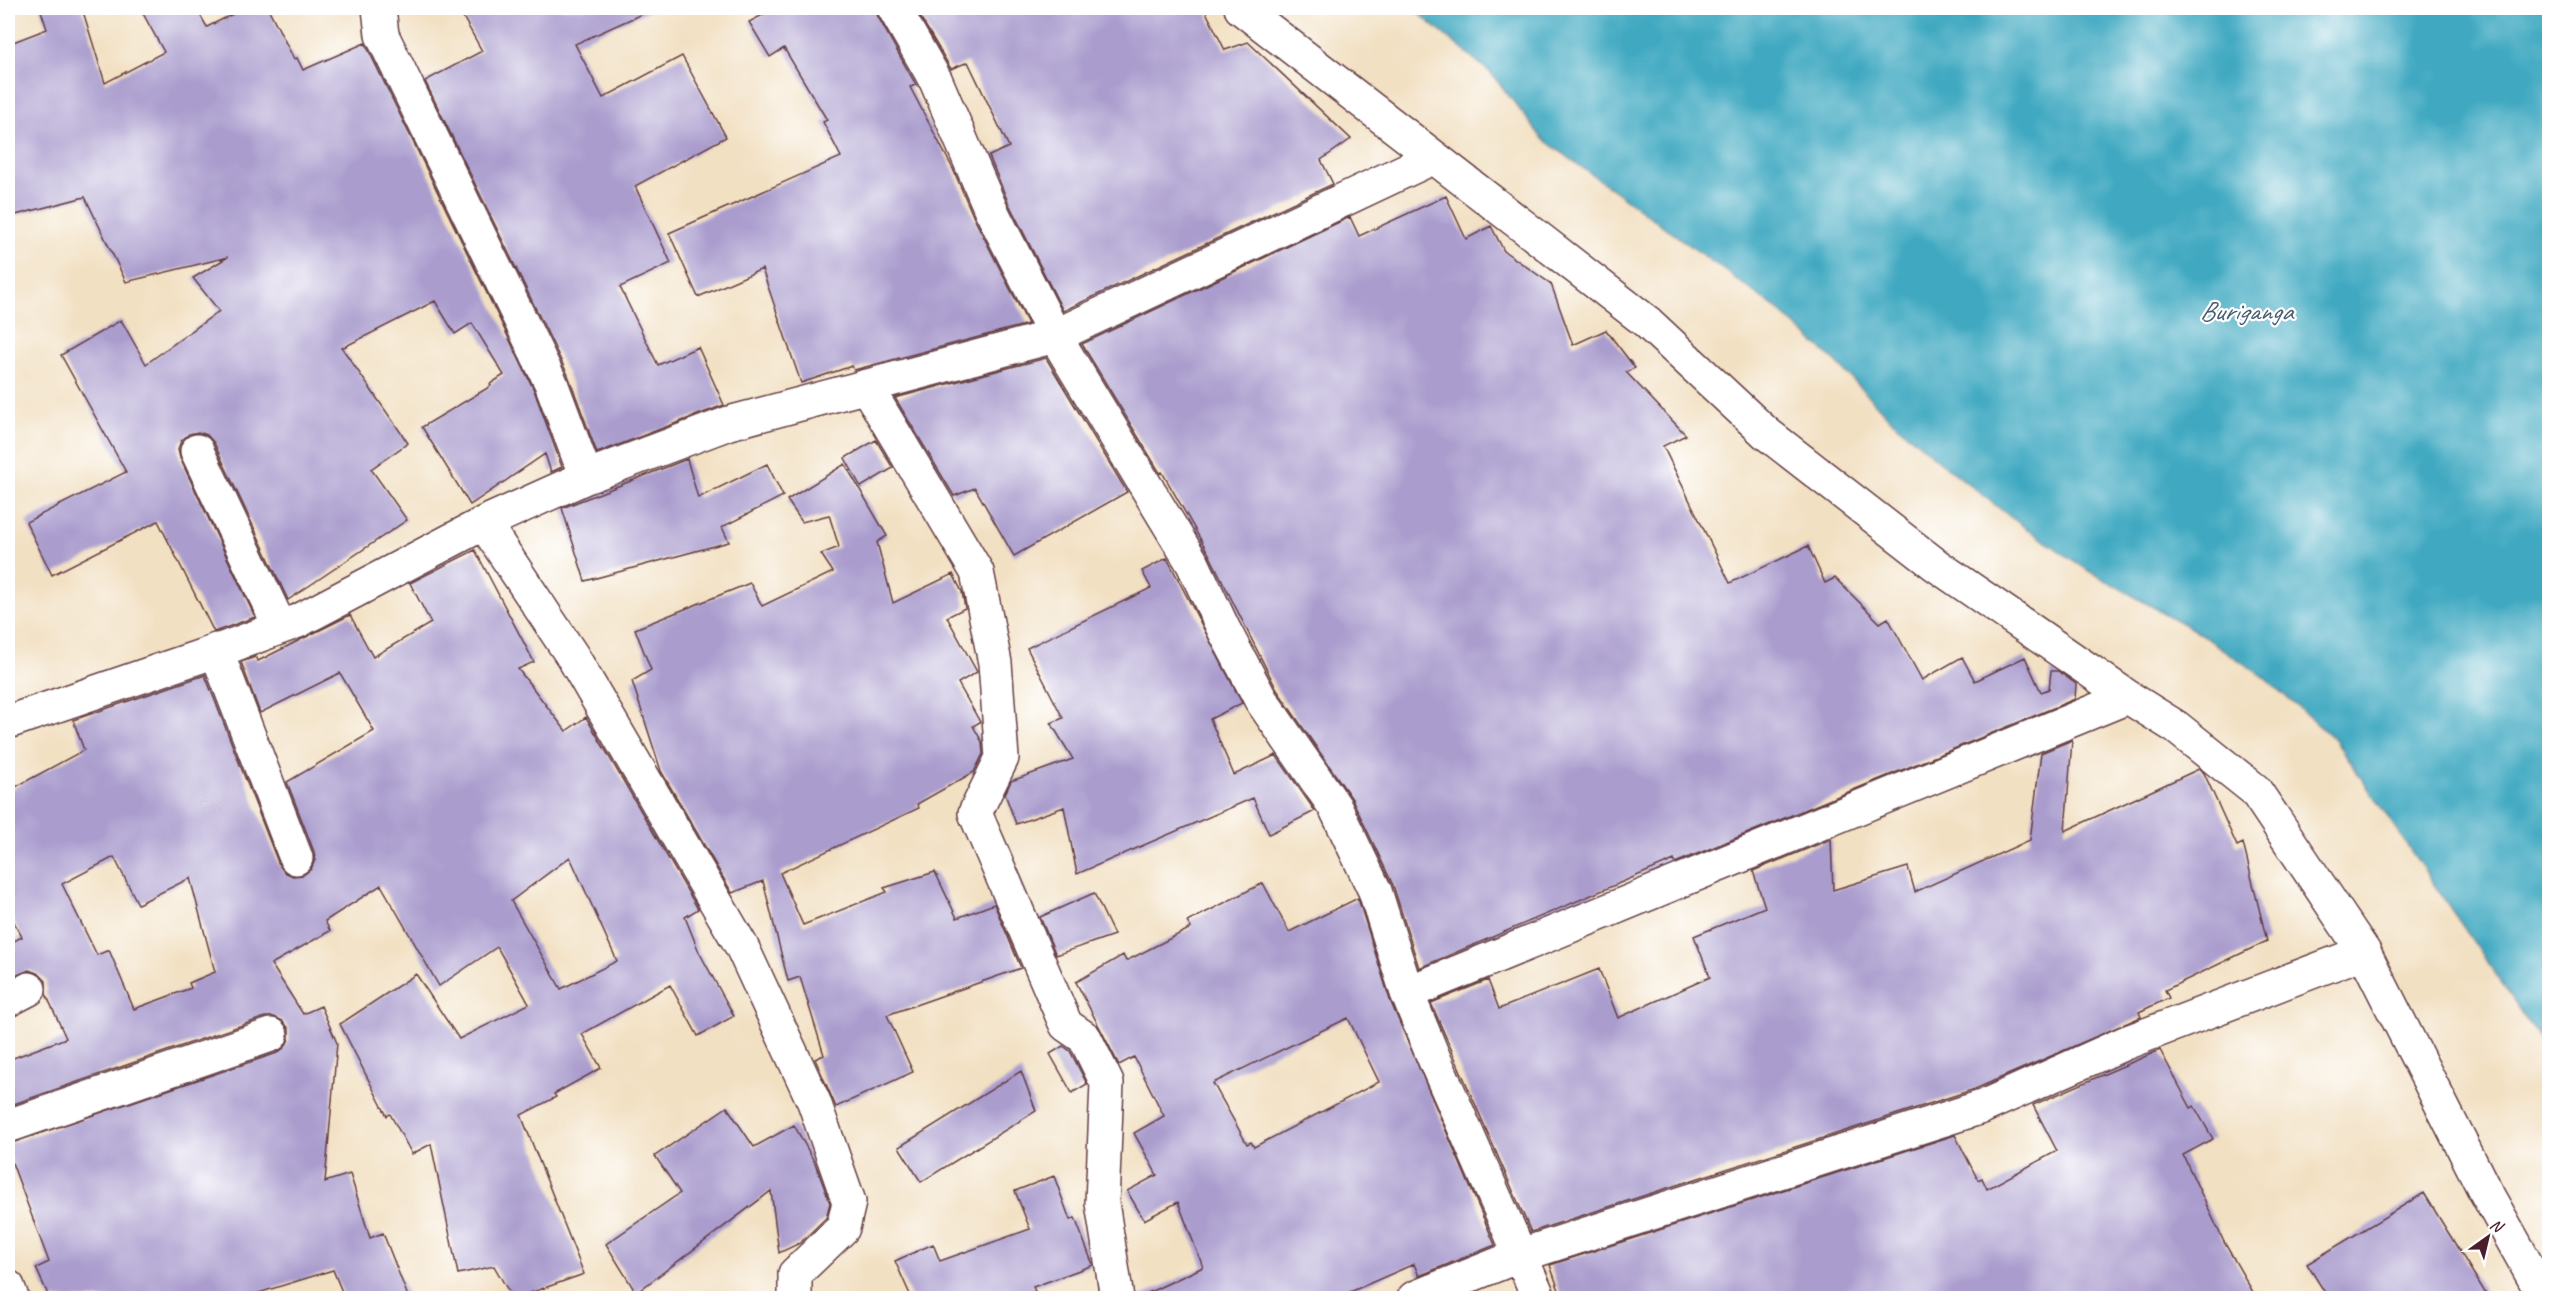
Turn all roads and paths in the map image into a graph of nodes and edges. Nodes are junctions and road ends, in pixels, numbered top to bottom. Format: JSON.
{"nodes":[{"id":1,"x":379,"y":8,"type":"edge"},
{"id":2,"x":894,"y":8,"type":"edge"},
{"id":3,"x":1241,"y":8,"type":"edge"},
{"id":4,"x":1432,"y":158,"type":"junction"},
{"id":5,"x":1055,"y":336,"type":"junction"},
{"id":6,"x":866,"y":386,"type":"junction"},
{"id":7,"x":197,"y":452,"type":"dead end"},
{"id":8,"x":586,"y":477,"type":"junction"},
{"id":9,"x":484,"y":523,"type":"junction"},
{"id":10,"x":280,"y":627,"type":"junction"},
{"id":11,"x":216,"y":650,"type":"junction"},
{"id":12,"x":2128,"y":697,"type":"junction"},
{"id":13,"x":8,"y":722,"type":"edge"},
{"id":14,"x":296,"y":858,"type":"dead end"},
{"id":15,"x":2364,"y":952,"type":"junction"},
{"id":16,"x":1407,"y":993,"type":"junction"},
{"id":17,"x":271,"y":1035,"type":"dead end"},
{"id":18,"x":8,"y":1126,"type":"edge"},
{"id":19,"x":1521,"y":1255,"type":"junction"},
{"id":20,"x":8,"y":1287,"type":"edge"},
{"id":21,"x":12,"y":1299,"type":"edge"},
{"id":22,"x":795,"y":1299,"type":"edge"},
{"id":23,"x":1117,"y":1299,"type":"edge"},
{"id":24,"x":1414,"y":1299,"type":"edge"},
{"id":25,"x":1539,"y":1299,"type":"edge"},
{"id":26,"x":2545,"y":1299,"type":"edge"}],
"edges":[{"from":1,"to":8,"type":"street"},
{"from":2,"to":5,"type":"street"},
{"from":3,"to":4,"type":"street"},
{"from":4,"to":5,"type":"street"},
{"from":4,"to":12,"type":"street"},
{"from":5,"to":6,"type":"street"},
{"from":5,"to":16,"type":"street"},
{"from":6,"to":8,"type":"street"},
{"from":6,"to":23,"type":"street"},
{"from":7,"to":10,"type":"street"},
{"from":8,"to":9,"type":"street"},
{"from":9,"to":10,"type":"street"},
{"from":9,"to":22,"type":"street"},
{"from":10,"to":11,"type":"street"},
{"from":11,"to":13,"type":"street"},
{"from":11,"to":14,"type":"street"},
{"from":12,"to":15,"type":"street"},
{"from":12,"to":16,"type":"street"},
{"from":15,"to":19,"type":"street"},
{"from":15,"to":26,"type":"street"},
{"from":16,"to":19,"type":"street"},
{"from":17,"to":18,"type":"street"},
{"from":19,"to":24,"type":"street"},
{"from":19,"to":25,"type":"street"},
{"from":20,"to":21,"type":"street"}]}
